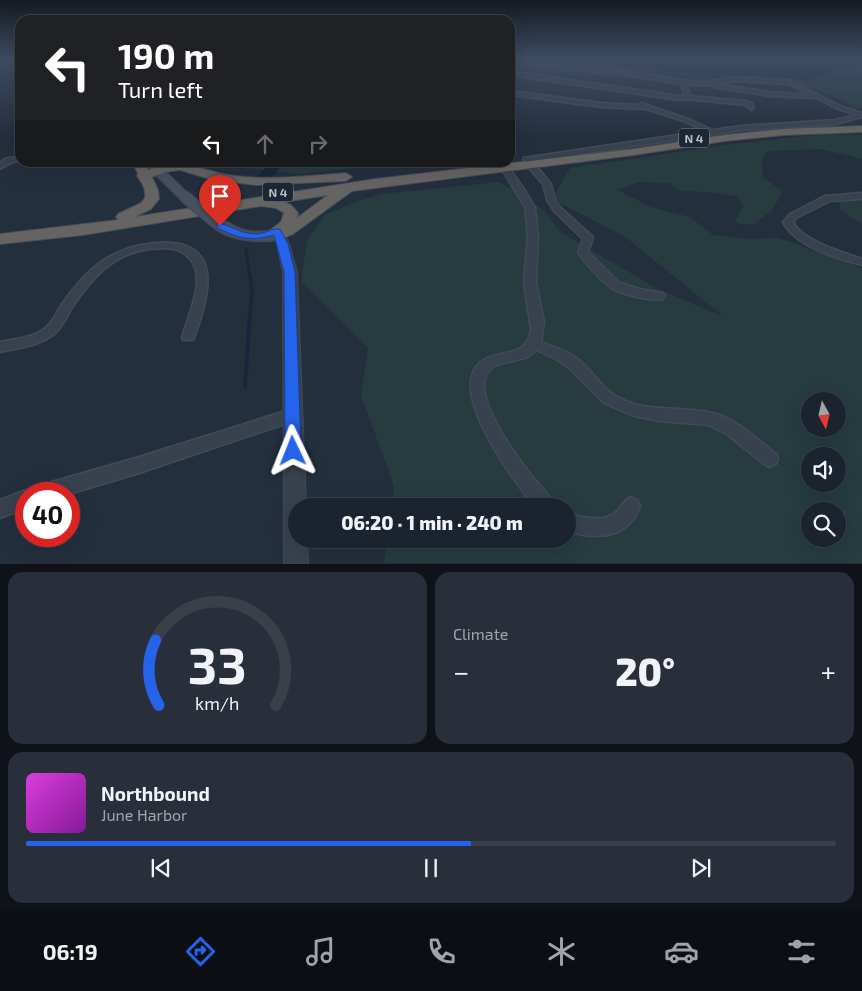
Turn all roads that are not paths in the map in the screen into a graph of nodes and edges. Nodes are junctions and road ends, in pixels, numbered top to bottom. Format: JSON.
{"nodes":[{"id":1,"x":591,"y":85,"type":"edge"},
{"id":2,"x":626,"y":85,"type":"edge"},
{"id":3,"x":685,"y":85,"type":"edge"},
{"id":4,"x":714,"y":85,"type":"edge"},
{"id":5,"x":799,"y":85,"type":"edge"},
{"id":6,"x":622,"y":90,"type":"junction"},
{"id":7,"x":515,"y":94,"type":"edge"},
{"id":8,"x":685,"y":97,"type":"junction"},
{"id":9,"x":819,"y":97,"type":"junction"},
{"id":10,"x":647,"y":107,"type":"junction"},
{"id":11,"x":751,"y":108,"type":"dead end"},
{"id":12,"x":862,"y":116,"type":"edge"},
{"id":13,"x":862,"y":125,"type":"edge"},
{"id":14,"x":862,"y":131,"type":"edge"},
{"id":15,"x":713,"y":133,"type":"junction"},
{"id":16,"x":15,"y":157,"type":"edge"},
{"id":17,"x":0,"y":158,"type":"edge"},
{"id":18,"x":15,"y":159,"type":"edge"},
{"id":19,"x":529,"y":162,"type":"junction"},
{"id":20,"x":515,"y":163,"type":"edge"},
{"id":21,"x":0,"y":167,"type":"edge"},
{"id":22,"x":149,"y":167,"type":"edge"},
{"id":23,"x":150,"y":167,"type":"edge"},
{"id":24,"x":182,"y":167,"type":"edge"},
{"id":25,"x":461,"y":167,"type":"edge"},
{"id":26,"x":486,"y":167,"type":"edge"},
{"id":27,"x":506,"y":167,"type":"edge"},
{"id":28,"x":433,"y":169,"type":"junction"},
{"id":29,"x":420,"y":178,"type":"junction"},
{"id":30,"x":862,"y":196,"type":"edge"},
{"id":31,"x":253,"y":203,"type":"junction"},
{"id":32,"x":123,"y":217,"type":"junction"},
{"id":33,"x":278,"y":233,"type":"junction"},
{"id":34,"x":0,"y":234,"type":"edge"},
{"id":35,"x":0,"y":239,"type":"edge"},
{"id":36,"x":862,"y":262,"type":"edge"},
{"id":37,"x":659,"y":296,"type":"dead end"},
{"id":38,"x":188,"y":337,"type":"dead end"},
{"id":39,"x":534,"y":344,"type":"junction"},
{"id":40,"x":0,"y":347,"type":"edge"},
{"id":41,"x":292,"y":415,"type":"junction"},
{"id":42,"x":770,"y":459,"type":"dead end"},
{"id":43,"x":80,"y":482,"type":"edge"},
{"id":44,"x":538,"y":498,"type":"edge"},
{"id":45,"x":15,"y":503,"type":"edge"},
{"id":46,"x":631,"y":506,"type":"dead end"},
{"id":47,"x":0,"y":509,"type":"edge"},
{"id":48,"x":576,"y":525,"type":"edge"},
{"id":49,"x":296,"y":564,"type":"edge"}],
"edges":[{"from":1,"to":6,"type":"street"},
{"from":2,"to":6,"type":"street"},
{"from":3,"to":8,"type":"street"},
{"from":4,"to":9,"type":"street"},
{"from":5,"to":9,"type":"street"},
{"from":6,"to":8,"type":"street"},
{"from":6,"to":10,"type":"street"},
{"from":7,"to":10,"type":"street"},
{"from":8,"to":11,"type":"street"},
{"from":9,"to":12,"type":"street"},
{"from":10,"to":15,"type":"street"},
{"from":12,"to":15,"type":"street"},
{"from":13,"to":19,"type":"highway","number":"N 4"},
{"from":14,"to":19,"type":"highway","number":"N 4"},
{"from":15,"to":19,"type":"street"},
{"from":16,"to":17,"type":"street"},
{"from":18,"to":21,"type":"street"},
{"from":19,"to":20,"type":"highway","number":"N 4"},
{"from":19,"to":37,"type":"street"},
{"from":22,"to":32,"type":"highway"},
{"from":23,"to":33,"type":"main road","bridge":true},
{"from":24,"to":28,"type":"highway"},
{"from":25,"to":28,"type":"highway","number":"N 4"},
{"from":26,"to":29,"type":"highway","number":"N 4"},
{"from":27,"to":39,"type":"street"},
{"from":28,"to":32,"type":"highway","number":"N 4"},
{"from":29,"to":31,"type":"highway","number":"N 4"},
{"from":29,"to":33,"type":"highway"},
{"from":30,"to":36,"type":"street"},
{"from":31,"to":33,"type":"highway"},
{"from":31,"to":35,"type":"highway","number":"N 4"},
{"from":32,"to":34,"type":"highway","number":"N 4"},
{"from":33,"to":41,"type":"street"},
{"from":38,"to":40,"type":"street"},
{"from":39,"to":42,"type":"street"},
{"from":39,"to":44,"type":"street"},
{"from":41,"to":43,"type":"street"},
{"from":41,"to":49,"type":"street"},
{"from":45,"to":47,"type":"street"},
{"from":46,"to":48,"type":"street"}]}
